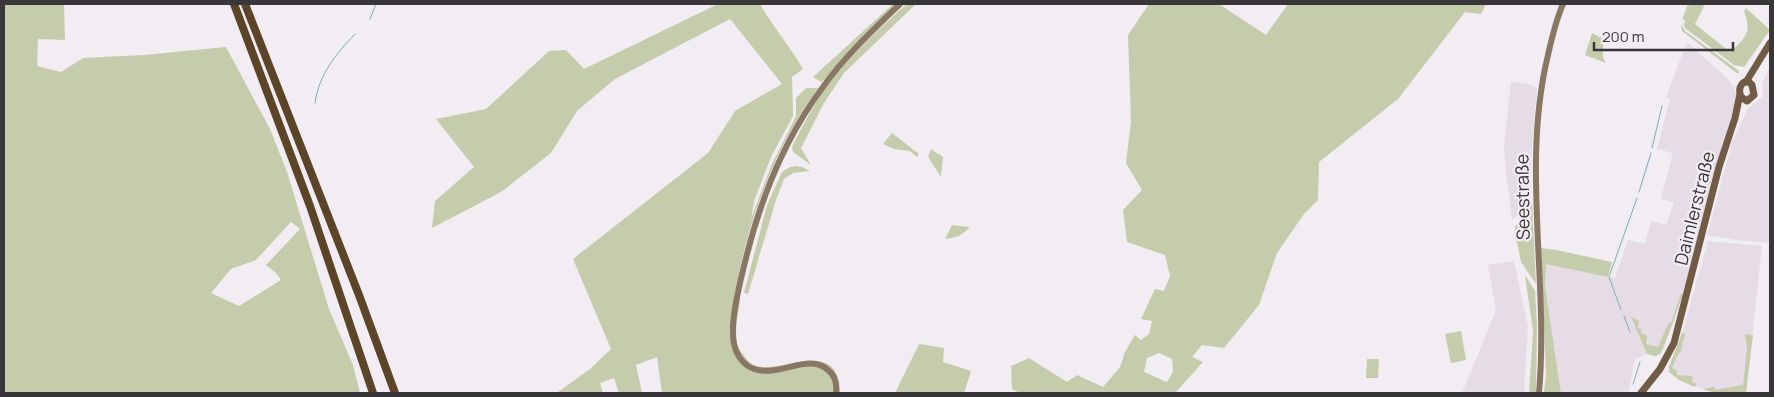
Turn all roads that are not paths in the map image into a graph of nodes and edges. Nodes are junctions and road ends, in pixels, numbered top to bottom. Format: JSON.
{"nodes":[{"id":1,"x":234,"y":4,"type":"edge"},
{"id":2,"x":244,"y":4,"type":"edge"},
{"id":3,"x":900,"y":4,"type":"edge"},
{"id":4,"x":1563,"y":4,"type":"edge"},
{"id":5,"x":1770,"y":42,"type":"edge"},
{"id":6,"x":1760,"y":59,"type":"junction"},
{"id":7,"x":1746,"y":82,"type":"junction"},
{"id":8,"x":1754,"y":88,"type":"junction"},
{"id":9,"x":1740,"y":94,"type":"junction"},
{"id":10,"x":1747,"y":101,"type":"junction"},
{"id":11,"x":1735,"y":118,"type":"junction"},
{"id":12,"x":1684,"y":306,"type":"junction"},
{"id":13,"x":373,"y":393,"type":"edge"},
{"id":14,"x":395,"y":393,"type":"edge"},
{"id":15,"x":836,"y":393,"type":"edge"},
{"id":16,"x":1539,"y":393,"type":"edge"},
{"id":17,"x":1636,"y":393,"type":"edge"},
{"id":18,"x":1641,"y":393,"type":"edge"}],
"edges":[{"from":1,"to":13,"type":"highway"},
{"from":2,"to":14,"type":"highway"},
{"from":3,"to":15,"type":"main road"},
{"from":4,"to":16,"type":"main road","name":"Seestraße"},
{"from":5,"to":6,"type":"main road"},
{"from":6,"to":7,"type":"main road"},
{"from":6,"to":8,"type":"main road"},
{"from":7,"to":8,"type":"main road"},
{"from":7,"to":9,"type":"main road"},
{"from":8,"to":10,"type":"main road"},
{"from":9,"to":10,"type":"main road"},
{"from":9,"to":11,"type":"main road","name":"Daimlerstraße"},
{"from":10,"to":11,"type":"main road","name":"Daimlerstraße"},
{"from":11,"to":12,"type":"main road","name":"Daimlerstraße"},
{"from":12,"to":17,"type":"main road","name":"Daimlerstraße"},
{"from":12,"to":18,"type":"main road","name":"Daimlerstraße"}]}
